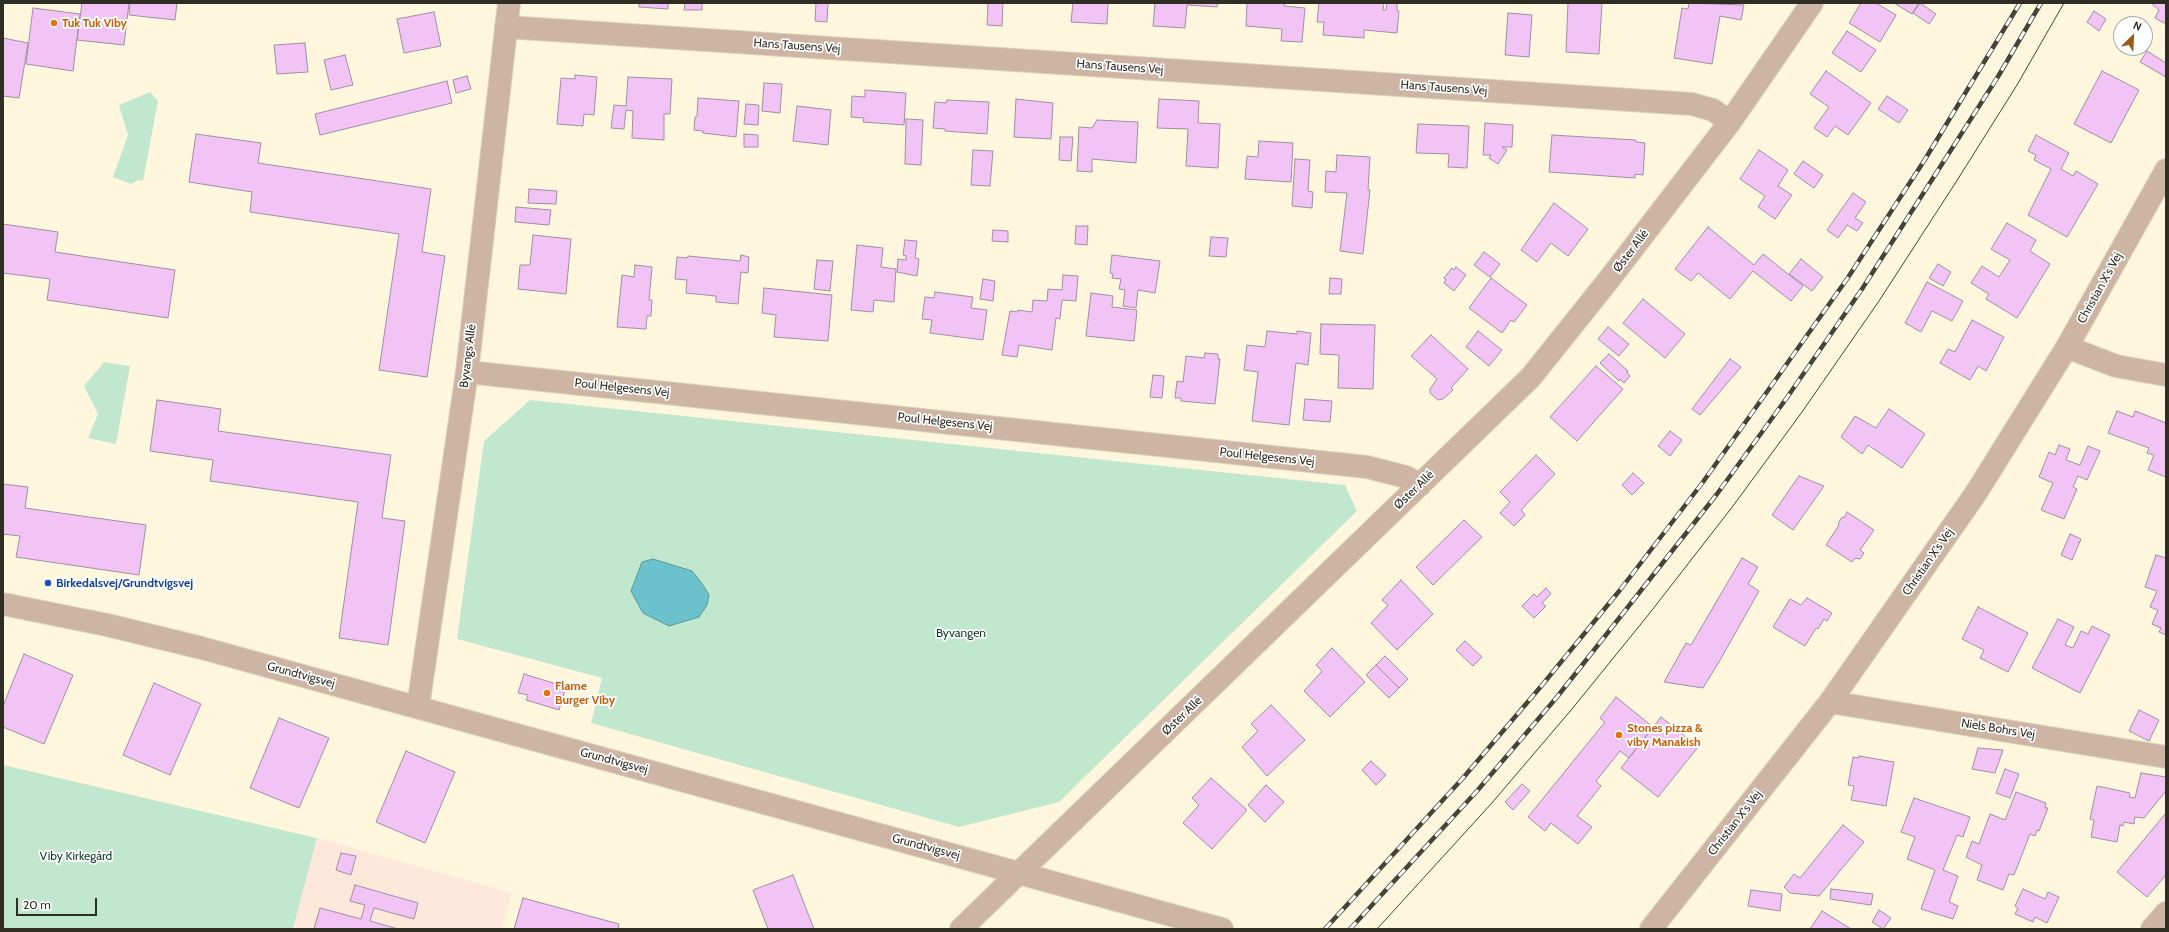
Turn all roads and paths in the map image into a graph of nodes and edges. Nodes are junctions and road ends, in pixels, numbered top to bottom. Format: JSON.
{"nodes":[{"id":1,"x":509,"y":3,"type":"edge"},
{"id":2,"x":1812,"y":3,"type":"edge"},
{"id":3,"x":506,"y":27,"type":"junction"},
{"id":4,"x":1730,"y":122,"type":"junction"},
{"id":5,"x":2166,"y":170,"type":"edge"},
{"id":6,"x":2067,"y":347,"type":"junction"},
{"id":7,"x":466,"y":372,"type":"junction"},
{"id":8,"x":2166,"y":375,"type":"edge"},
{"id":9,"x":1420,"y":485,"type":"junction"},
{"id":10,"x":3,"y":604,"type":"edge"},
{"id":11,"x":1830,"y":702,"type":"junction"},
{"id":12,"x":418,"y":707,"type":"junction"},
{"id":13,"x":2166,"y":757,"type":"edge"},
{"id":14,"x":1021,"y":873,"type":"junction"},
{"id":15,"x":2166,"y":912,"type":"edge"},
{"id":16,"x":961,"y":929,"type":"edge"},
{"id":17,"x":1222,"y":929,"type":"edge"},
{"id":18,"x":1651,"y":929,"type":"edge"},
{"id":19,"x":2152,"y":929,"type":"edge"}],
"edges":[{"from":1,"to":3,"type":"street","name":"Byvangs Allé"},
{"from":2,"to":4,"type":"street","name":"Øster Allé"},
{"from":3,"to":4,"type":"street","name":"Hans Tausens Vej"},
{"from":3,"to":7,"type":"street","name":"Byvangs Allé"},
{"from":4,"to":9,"type":"street","name":"Øster Allé"},
{"from":5,"to":6,"type":"street","name":"Christian X's Vej"},
{"from":6,"to":8,"type":"street"},
{"from":6,"to":11,"type":"street","name":"Christian X's Vej"},
{"from":7,"to":9,"type":"street","name":"Poul Helgesens Vej"},
{"from":7,"to":12,"type":"street","name":"Byvangs Allé"},
{"from":9,"to":14,"type":"street","name":"Øster Allé"},
{"from":10,"to":12,"type":"street","name":"Grundtvigsvej"},
{"from":11,"to":13,"type":"street","name":"Niels Bohrs Vej"},
{"from":11,"to":18,"type":"street","name":"Christian X's Vej"},
{"from":12,"to":14,"type":"street","name":"Grundtvigsvej"},
{"from":14,"to":16,"type":"street","name":"Øster Allé"},
{"from":14,"to":17,"type":"street","name":"Grundtvigsvej"},
{"from":15,"to":19,"type":"street"}]}
